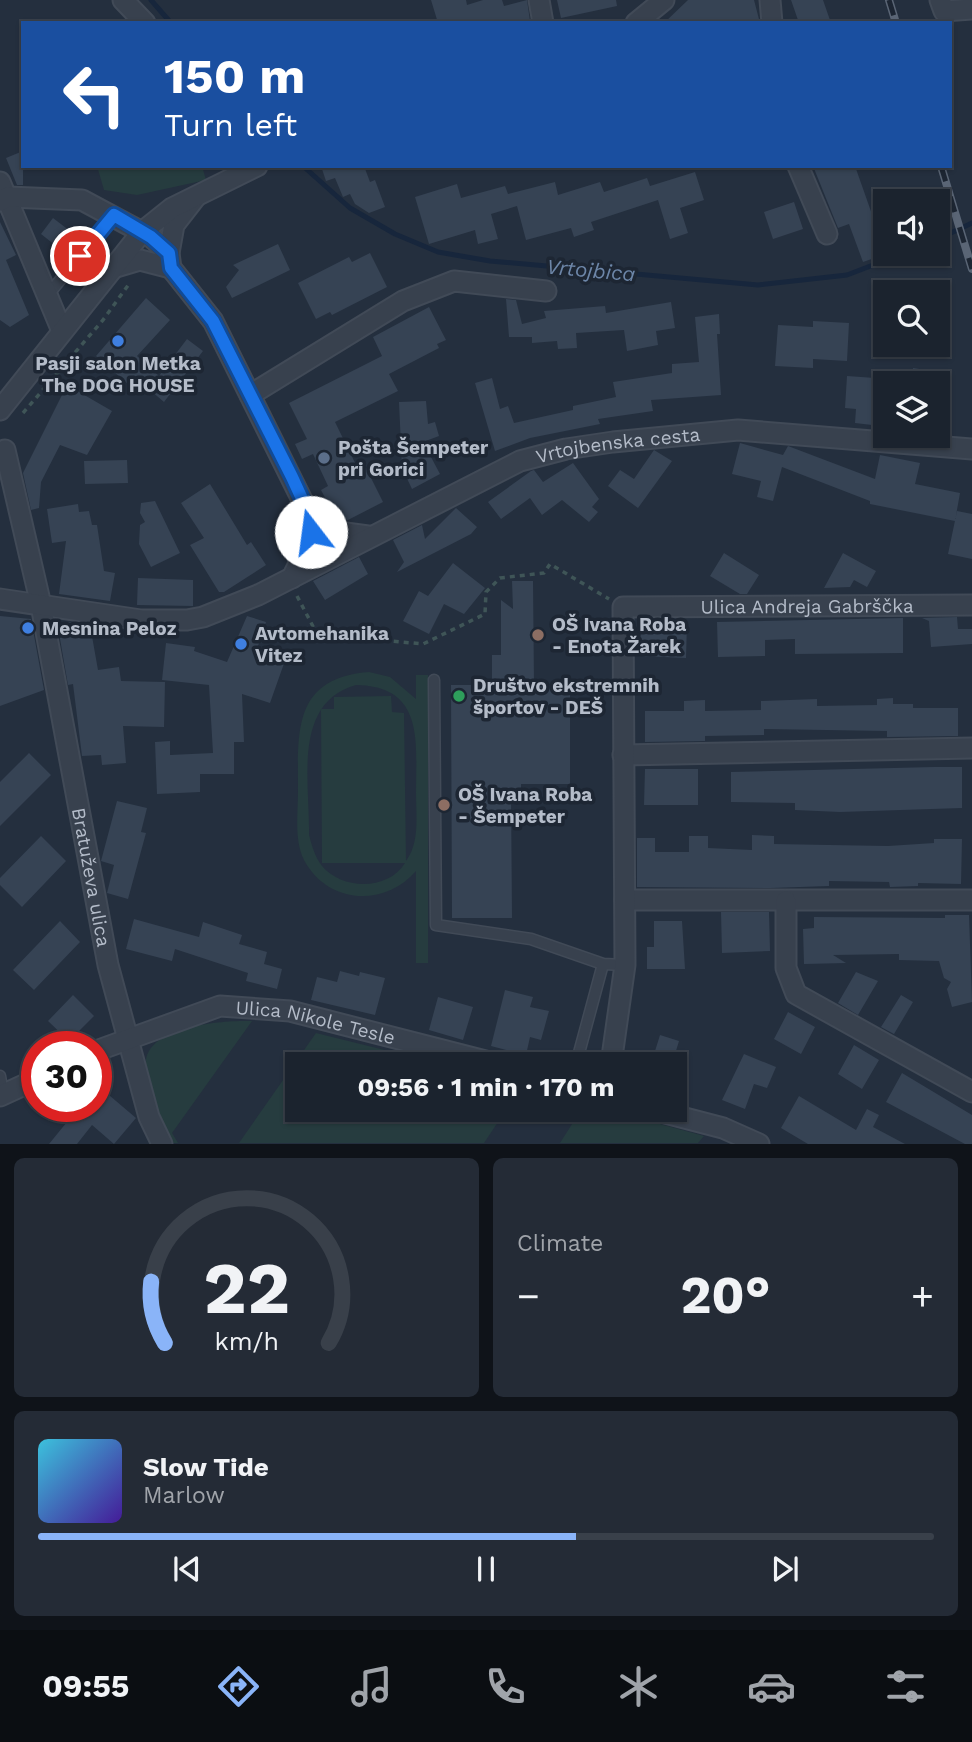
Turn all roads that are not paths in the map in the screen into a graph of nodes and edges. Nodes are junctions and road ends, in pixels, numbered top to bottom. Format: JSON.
{"nodes":[{"id":1,"x":123,"y":0,"type":"edge"},
{"id":2,"x":539,"y":0,"type":"edge"},
{"id":3,"x":664,"y":0,"type":"edge"},
{"id":4,"x":770,"y":0,"type":"edge"},
{"id":5,"x":940,"y":0,"type":"edge"},
{"id":6,"x":972,"y":9,"type":"edge"},
{"id":7,"x":143,"y":21,"type":"edge"},
{"id":8,"x":543,"y":21,"type":"edge"},
{"id":9,"x":638,"y":21,"type":"edge"},
{"id":10,"x":772,"y":21,"type":"edge"},
{"id":11,"x":249,"y":168,"type":"edge"},
{"id":12,"x":799,"y":168,"type":"edge"},
{"id":13,"x":3,"y":193,"type":"edge"},
{"id":14,"x":195,"y":198,"type":"junction"},
{"id":15,"x":114,"y":215,"type":"junction"},
{"id":16,"x":142,"y":232,"type":"junction"},
{"id":17,"x":827,"y":234,"type":"dead end"},
{"id":18,"x":170,"y":260,"type":"junction"},
{"id":19,"x":113,"y":268,"type":"junction"},
{"id":20,"x":546,"y":291,"type":"dead end"},
{"id":21,"x":46,"y":296,"type":"junction"},
{"id":22,"x":62,"y":331,"type":"junction"},
{"id":23,"x":250,"y":395,"type":"junction"},
{"id":24,"x":0,"y":410,"type":"edge"},
{"id":25,"x":972,"y":449,"type":"edge"},
{"id":26,"x":5,"y":450,"type":"dead end"},
{"id":27,"x":309,"y":514,"type":"junction"},
{"id":28,"x":368,"y":536,"type":"junction"},
{"id":29,"x":291,"y":578,"type":"junction"},
{"id":30,"x":0,"y":599,"type":"edge"},
{"id":31,"x":41,"y":605,"type":"junction"},
{"id":32,"x":972,"y":605,"type":"edge"},
{"id":33,"x":434,"y":680,"type":"dead end"},
{"id":34,"x":972,"y":748,"type":"edge"},
{"id":35,"x":623,"y":755,"type":"junction"},
{"id":36,"x":625,"y":900,"type":"junction"},
{"id":37,"x":972,"y":900,"type":"edge"},
{"id":38,"x":786,"y":901,"type":"junction"},
{"id":39,"x":603,"y":964,"type":"junction"},
{"id":40,"x":625,"y":965,"type":"junction"},
{"id":41,"x":128,"y":1037,"type":"junction"},
{"id":42,"x":112,"y":1044,"type":"edge"},
{"id":43,"x":449,"y":1052,"type":"edge"},
{"id":44,"x":579,"y":1052,"type":"edge"},
{"id":45,"x":613,"y":1052,"type":"edge"},
{"id":46,"x":21,"y":1083,"type":"edge"},
{"id":47,"x":1,"y":1089,"type":"edge"},
{"id":48,"x":972,"y":1091,"type":"edge"},
{"id":49,"x":687,"y":1119,"type":"edge"},
{"id":50,"x":162,"y":1143,"type":"edge"},
{"id":51,"x":759,"y":1143,"type":"edge"}],
"edges":[{"from":1,"to":7,"type":"street"},
{"from":2,"to":8,"type":"street"},
{"from":3,"to":9,"type":"street"},
{"from":4,"to":10,"type":"street"},
{"from":5,"to":6,"type":"street"},
{"from":11,"to":14,"type":"street"},
{"from":12,"to":17,"type":"street"},
{"from":13,"to":15,"type":"street"},
{"from":13,"to":21,"type":"street"},
{"from":14,"to":16,"type":"street"},
{"from":14,"to":18,"type":"street"},
{"from":15,"to":16,"type":"street"},
{"from":15,"to":21,"type":"lane"},
{"from":16,"to":18,"type":"street"},
{"from":16,"to":19,"type":"street"},
{"from":18,"to":19,"type":"street"},
{"from":18,"to":23,"type":"street"},
{"from":19,"to":22,"type":"street"},
{"from":20,"to":23,"type":"street"},
{"from":21,"to":22,"type":"street"},
{"from":22,"to":24,"type":"street"},
{"from":23,"to":27,"type":"street"},
{"from":25,"to":28,"type":"street","name":"Vrtojbenska cesta"},
{"from":26,"to":31,"type":"street"},
{"from":27,"to":28,"type":"street"},
{"from":27,"to":29,"type":"street"},
{"from":28,"to":29,"type":"street","name":"Vrtojbenska cesta"},
{"from":29,"to":31,"type":"street","name":"Vrtojbenska cesta"},
{"from":30,"to":31,"type":"street","name":"Vrtojbenska cesta"},
{"from":31,"to":41,"type":"street","name":"Bratuževa ulica"},
{"from":32,"to":35,"type":"street","name":"Ulica Andreja Gabrščka"},
{"from":33,"to":39,"type":"lane"},
{"from":34,"to":35,"type":"street"},
{"from":35,"to":36,"type":"street"},
{"from":36,"to":38,"type":"street"},
{"from":36,"to":40,"type":"street"},
{"from":37,"to":38,"type":"street"},
{"from":38,"to":48,"type":"street"},
{"from":39,"to":40,"type":"lane"},
{"from":39,"to":44,"type":"lane"},
{"from":40,"to":45,"type":"street"},
{"from":41,"to":42,"type":"street","name":"Ulica Nikole Tesle"},
{"from":41,"to":43,"type":"street","name":"Ulica Nikole Tesle"},
{"from":41,"to":50,"type":"street","name":"Bratuževa ulica"},
{"from":46,"to":47,"type":"street"},
{"from":49,"to":51,"type":"street"}]}
